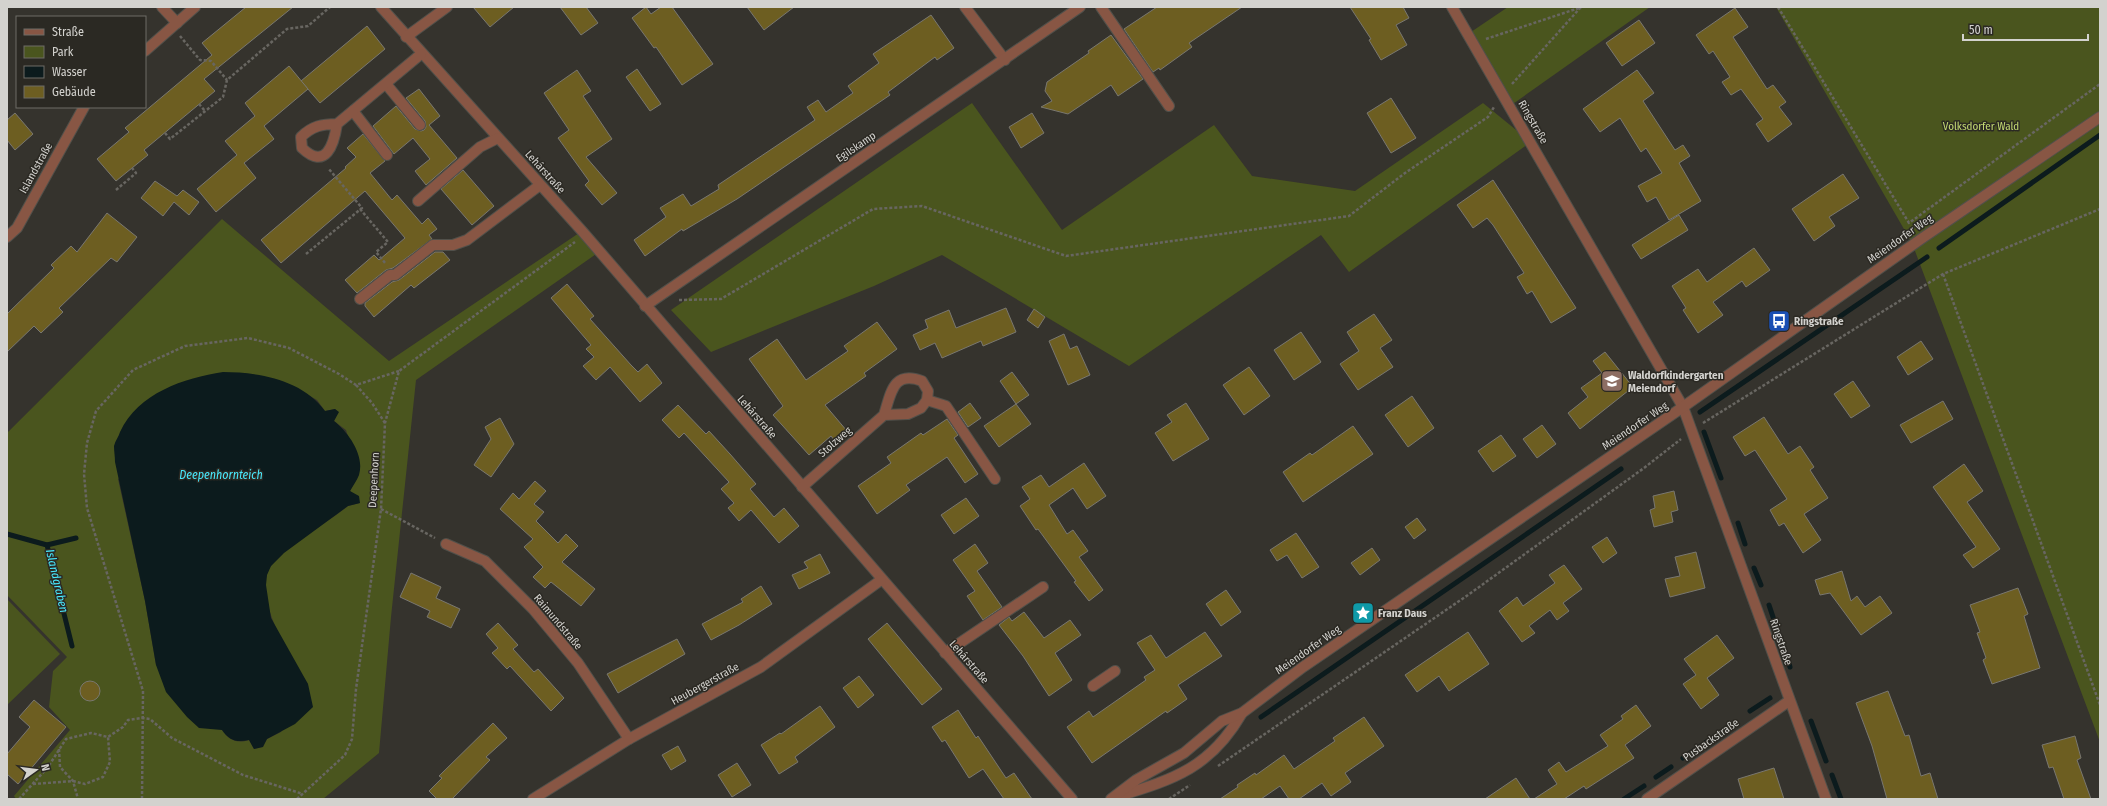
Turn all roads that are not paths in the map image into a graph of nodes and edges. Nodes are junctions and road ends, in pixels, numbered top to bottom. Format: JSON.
{"nodes":[{"id":1,"x":162,"y":7,"type":"edge"},
{"id":2,"x":195,"y":7,"type":"edge"},
{"id":3,"x":381,"y":7,"type":"edge"},
{"id":4,"x":447,"y":7,"type":"edge"},
{"id":5,"x":965,"y":7,"type":"edge"},
{"id":6,"x":1080,"y":7,"type":"edge"},
{"id":7,"x":1101,"y":7,"type":"edge"},
{"id":8,"x":1452,"y":7,"type":"edge"},
{"id":9,"x":174,"y":25,"type":"junction"},
{"id":10,"x":406,"y":37,"type":"junction"},
{"id":11,"x":146,"y":50,"type":"edge"},
{"id":12,"x":421,"y":54,"type":"junction"},
{"id":13,"x":1004,"y":60,"type":"junction"},
{"id":14,"x":386,"y":84,"type":"junction"},
{"id":15,"x":1169,"y":106,"type":"dead end"},
{"id":16,"x":83,"y":108,"type":"edge"},
{"id":17,"x":353,"y":111,"type":"junction"},
{"id":18,"x":2100,"y":117,"type":"edge"},
{"id":19,"x":337,"y":124,"type":"junction"},
{"id":20,"x":420,"y":125,"type":"dead end"},
{"id":21,"x":498,"y":138,"type":"junction"},
{"id":22,"x":387,"y":155,"type":"dead end"},
{"id":23,"x":540,"y":184,"type":"junction"},
{"id":24,"x":418,"y":201,"type":"dead end"},
{"id":25,"x":7,"y":237,"type":"edge"},
{"id":26,"x":360,"y":299,"type":"dead end"},
{"id":27,"x":645,"y":306,"type":"junction"},
{"id":28,"x":927,"y":400,"type":"junction"},
{"id":29,"x":1683,"y":407,"type":"junction"},
{"id":30,"x":884,"y":415,"type":"junction"},
{"id":31,"x":995,"y":479,"type":"dead end"},
{"id":32,"x":802,"y":487,"type":"junction"},
{"id":33,"x":446,"y":544,"type":"road end"},
{"id":34,"x":881,"y":580,"type":"junction"},
{"id":35,"x":1043,"y":587,"type":"dead end"},
{"id":36,"x":945,"y":653,"type":"junction"},
{"id":37,"x":1115,"y":671,"type":"dead end"},
{"id":38,"x":1093,"y":686,"type":"dead end"},
{"id":39,"x":1789,"y":701,"type":"junction"},
{"id":40,"x":1242,"y":713,"type":"junction"},
{"id":41,"x":629,"y":739,"type":"junction"},
{"id":42,"x":533,"y":799,"type":"edge"},
{"id":43,"x":1072,"y":799,"type":"edge"},
{"id":44,"x":1111,"y":799,"type":"edge"},
{"id":45,"x":1647,"y":799,"type":"edge"},
{"id":46,"x":1826,"y":799,"type":"edge"}],
"edges":[{"from":1,"to":9,"type":"street"},
{"from":2,"to":9,"type":"street"},
{"from":3,"to":10,"type":"street","name":"Lehárstraße"},
{"from":4,"to":10,"type":"street"},
{"from":5,"to":13,"type":"street"},
{"from":6,"to":13,"type":"street","name":"Egilskamp"},
{"from":7,"to":15,"type":"street"},
{"from":8,"to":29,"type":"street","name":"Ringstraße"},
{"from":9,"to":11,"type":"street"},
{"from":10,"to":12,"type":"street","name":"Lehárstraße"},
{"from":12,"to":14,"type":"street"},
{"from":12,"to":21,"type":"street","name":"Lehárstraße"},
{"from":13,"to":27,"type":"street","name":"Egilskamp"},
{"from":14,"to":17,"type":"street"},
{"from":14,"to":20,"type":"street"},
{"from":16,"to":25,"type":"street","name":"Islandstraße"},
{"from":17,"to":19,"type":"street"},
{"from":17,"to":22,"type":"street"},
{"from":18,"to":29,"type":"street","name":"Meiendorfer Weg"},
{"from":19,"to":19,"type":"street"},
{"from":21,"to":23,"type":"street","name":"Lehárstraße"},
{"from":21,"to":24,"type":"street"},
{"from":23,"to":26,"type":"street"},
{"from":23,"to":27,"type":"street","name":"Lehárstraße"},
{"from":27,"to":32,"type":"street","name":"Lehárstraße"},
{"from":28,"to":30,"type":"street"},
{"from":28,"to":30,"type":"street","name":"Stolzweg"},
{"from":28,"to":31,"type":"street"},
{"from":29,"to":39,"type":"street","name":"Ringstraße"},
{"from":29,"to":40,"type":"street","name":"Meiendorfer Weg"},
{"from":30,"to":32,"type":"street","name":"Stolzweg"},
{"from":32,"to":34,"type":"street","name":"Lehárstraße"},
{"from":33,"to":41,"type":"street","name":"Raimundstraße"},
{"from":34,"to":36,"type":"street","name":"Lehárstraße"},
{"from":34,"to":41,"type":"street","name":"Heubergerstraße"},
{"from":35,"to":36,"type":"street"},
{"from":36,"to":43,"type":"street","name":"Lehárstraße"},
{"from":37,"to":38,"type":"street"},
{"from":39,"to":45,"type":"street","name":"Pusbackstraße"},
{"from":39,"to":46,"type":"street","name":"Ringstraße"},
{"from":40,"to":44,"type":"street","name":"Meiendorfer Weg"},
{"from":40,"to":44,"type":"street","name":"Meiendorfer Weg"},
{"from":41,"to":42,"type":"street","name":"Heubergerstraße"}]}
